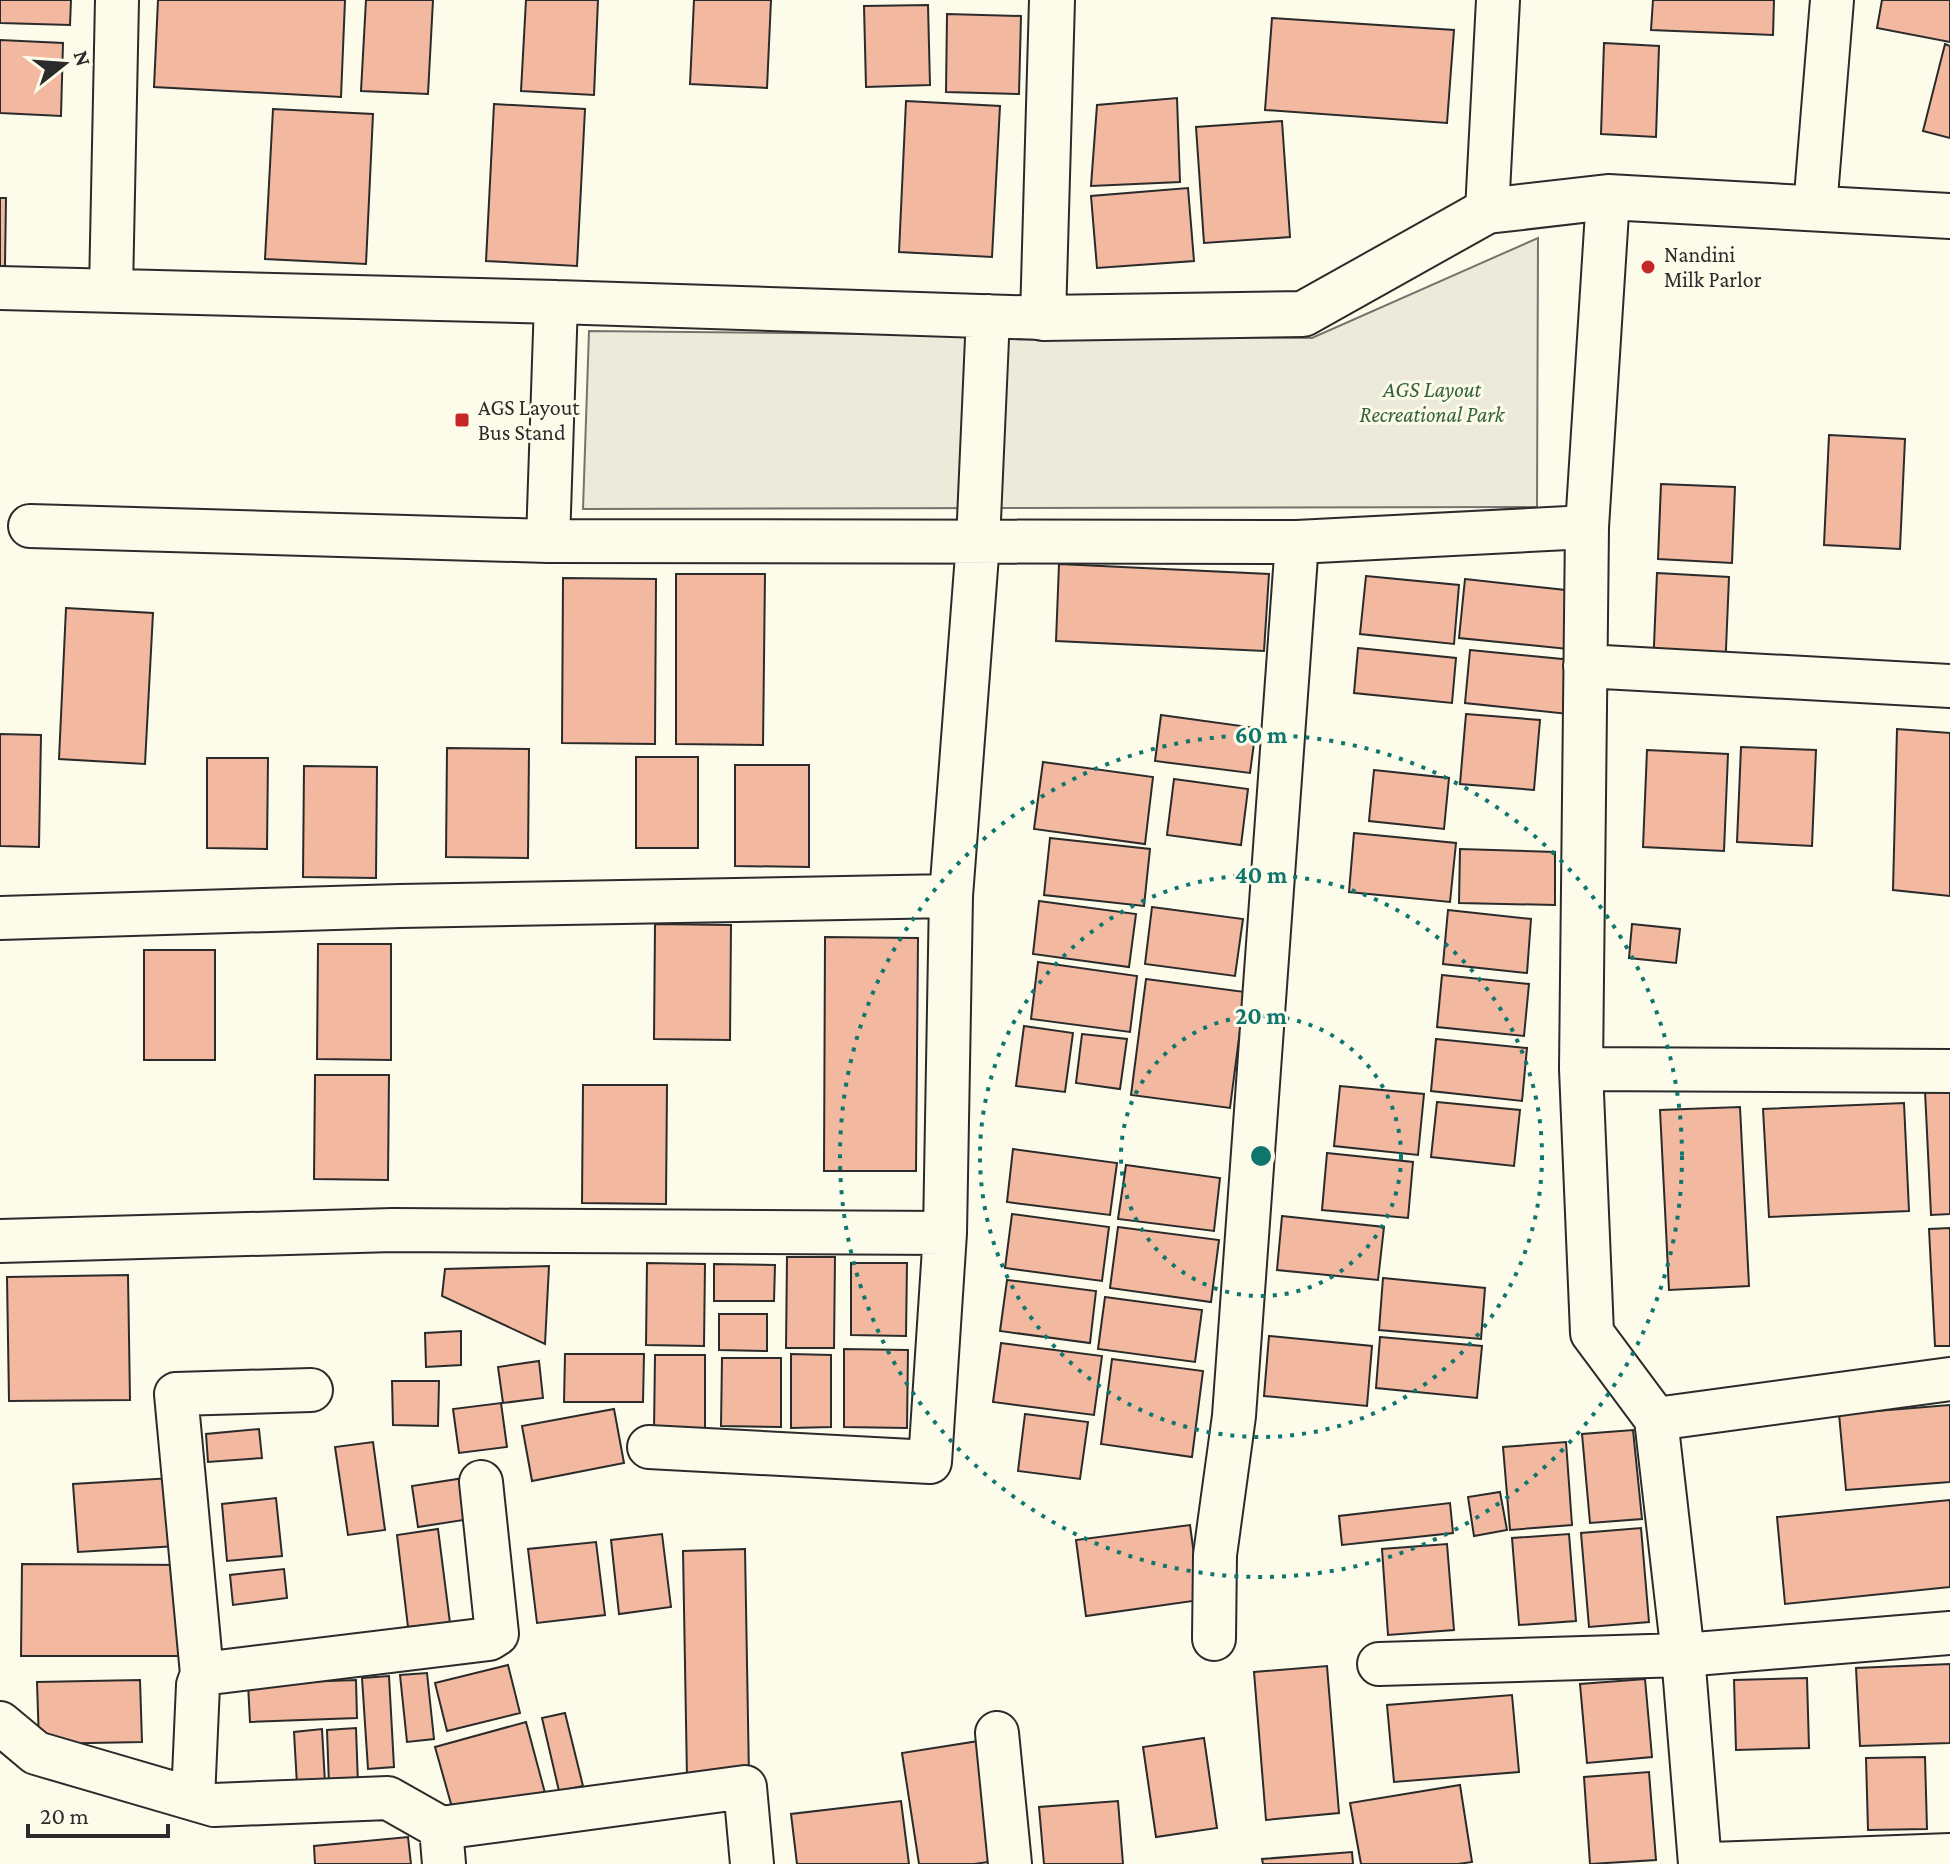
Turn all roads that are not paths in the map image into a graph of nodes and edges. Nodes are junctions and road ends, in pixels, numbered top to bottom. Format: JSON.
{"nodes":[{"id":1,"x":117,"y":0,"type":"edge"},
{"id":2,"x":1052,"y":0,"type":"edge"},
{"id":3,"x":1498,"y":0,"type":"edge"},
{"id":4,"x":1832,"y":0,"type":"edge"},
{"id":5,"x":1608,"y":197,"type":"junction"},
{"id":6,"x":1815,"y":208,"type":"junction"},
{"id":7,"x":1487,"y":211,"type":"junction"},
{"id":8,"x":1950,"y":216,"type":"edge"},
{"id":9,"x":0,"y":288,"type":"edge"},
{"id":10,"x":111,"y":290,"type":"junction"},
{"id":11,"x":556,"y":302,"type":"junction"},
{"id":12,"x":988,"y":316,"type":"junction"},
{"id":13,"x":1043,"y":318,"type":"junction"},
{"id":14,"x":30,"y":526,"type":"dead end"},
{"id":15,"x":1587,"y":527,"type":"junction"},
{"id":16,"x":548,"y":541,"type":"junction"},
{"id":17,"x":978,"y":542,"type":"junction"},
{"id":18,"x":1297,"y":542,"type":"junction"},
{"id":19,"x":1585,"y":666,"type":"junction"},
{"id":20,"x":1950,"y":686,"type":"edge"},
{"id":21,"x":951,"y":896,"type":"junction"},
{"id":22,"x":0,"y":918,"type":"edge"},
{"id":23,"x":1581,"y":1069,"type":"junction"},
{"id":24,"x":1950,"y":1071,"type":"edge"},
{"id":25,"x":945,"y":1233,"type":"junction"},
{"id":26,"x":0,"y":1241,"type":"edge"},
{"id":27,"x":1950,"y":1379,"type":"edge"},
{"id":28,"x":311,"y":1390,"type":"dead end"},
{"id":29,"x":1656,"y":1419,"type":"junction"},
{"id":30,"x":649,"y":1447,"type":"dead end"},
{"id":31,"x":481,"y":1482,"type":"dead end"},
{"id":32,"x":1950,"y":1633,"type":"edge"},
{"id":33,"x":1214,"y":1639,"type":"dead end"},
{"id":34,"x":1683,"y":1655,"type":"junction"},
{"id":35,"x":1379,"y":1664,"type":"dead end"},
{"id":36,"x":202,"y":1674,"type":"junction"},
{"id":37,"x":0,"y":1723,"type":"edge"},
{"id":38,"x":997,"y":1733,"type":"dead end"},
{"id":39,"x":193,"y":1799,"type":"junction"},
{"id":40,"x":443,"y":1846,"type":"edge"},
{"id":41,"x":1950,"y":1855,"type":"edge"},
{"id":42,"x":752,"y":1864,"type":"edge"},
{"id":43,"x":1010,"y":1864,"type":"edge"},
{"id":44,"x":1700,"y":1864,"type":"edge"},
{"id":45,"x":1711,"y":1864,"type":"edge"}],
"edges":[{"from":1,"to":10,"type":"street"},
{"from":2,"to":13,"type":"street"},
{"from":3,"to":7,"type":"street"},
{"from":4,"to":6,"type":"street"},
{"from":5,"to":6,"type":"street"},
{"from":5,"to":7,"type":"street"},
{"from":5,"to":15,"type":"street"},
{"from":6,"to":8,"type":"street"},
{"from":7,"to":13,"type":"street"},
{"from":9,"to":10,"type":"street"},
{"from":10,"to":11,"type":"street"},
{"from":11,"to":12,"type":"street"},
{"from":11,"to":16,"type":"street"},
{"from":12,"to":13,"type":"street"},
{"from":12,"to":17,"type":"street"},
{"from":14,"to":16,"type":"street"},
{"from":15,"to":18,"type":"street"},
{"from":15,"to":19,"type":"street"},
{"from":16,"to":17,"type":"street"},
{"from":17,"to":18,"type":"street"},
{"from":17,"to":21,"type":"street"},
{"from":18,"to":33,"type":"street"},
{"from":19,"to":20,"type":"street"},
{"from":19,"to":23,"type":"street"},
{"from":21,"to":22,"type":"street"},
{"from":21,"to":25,"type":"street"},
{"from":23,"to":24,"type":"street"},
{"from":23,"to":29,"type":"street"},
{"from":25,"to":26,"type":"street"},
{"from":25,"to":30,"type":"street"},
{"from":27,"to":29,"type":"street"},
{"from":28,"to":36,"type":"street"},
{"from":29,"to":34,"type":"street"},
{"from":31,"to":36,"type":"street"},
{"from":32,"to":34,"type":"street"},
{"from":34,"to":35,"type":"street"},
{"from":34,"to":44,"type":"street"},
{"from":36,"to":39,"type":"street"},
{"from":37,"to":39,"type":"street"},
{"from":38,"to":43,"type":"street"},
{"from":39,"to":40,"type":"street"},
{"from":40,"to":42,"type":"street"},
{"from":41,"to":45,"type":"street"}]}
